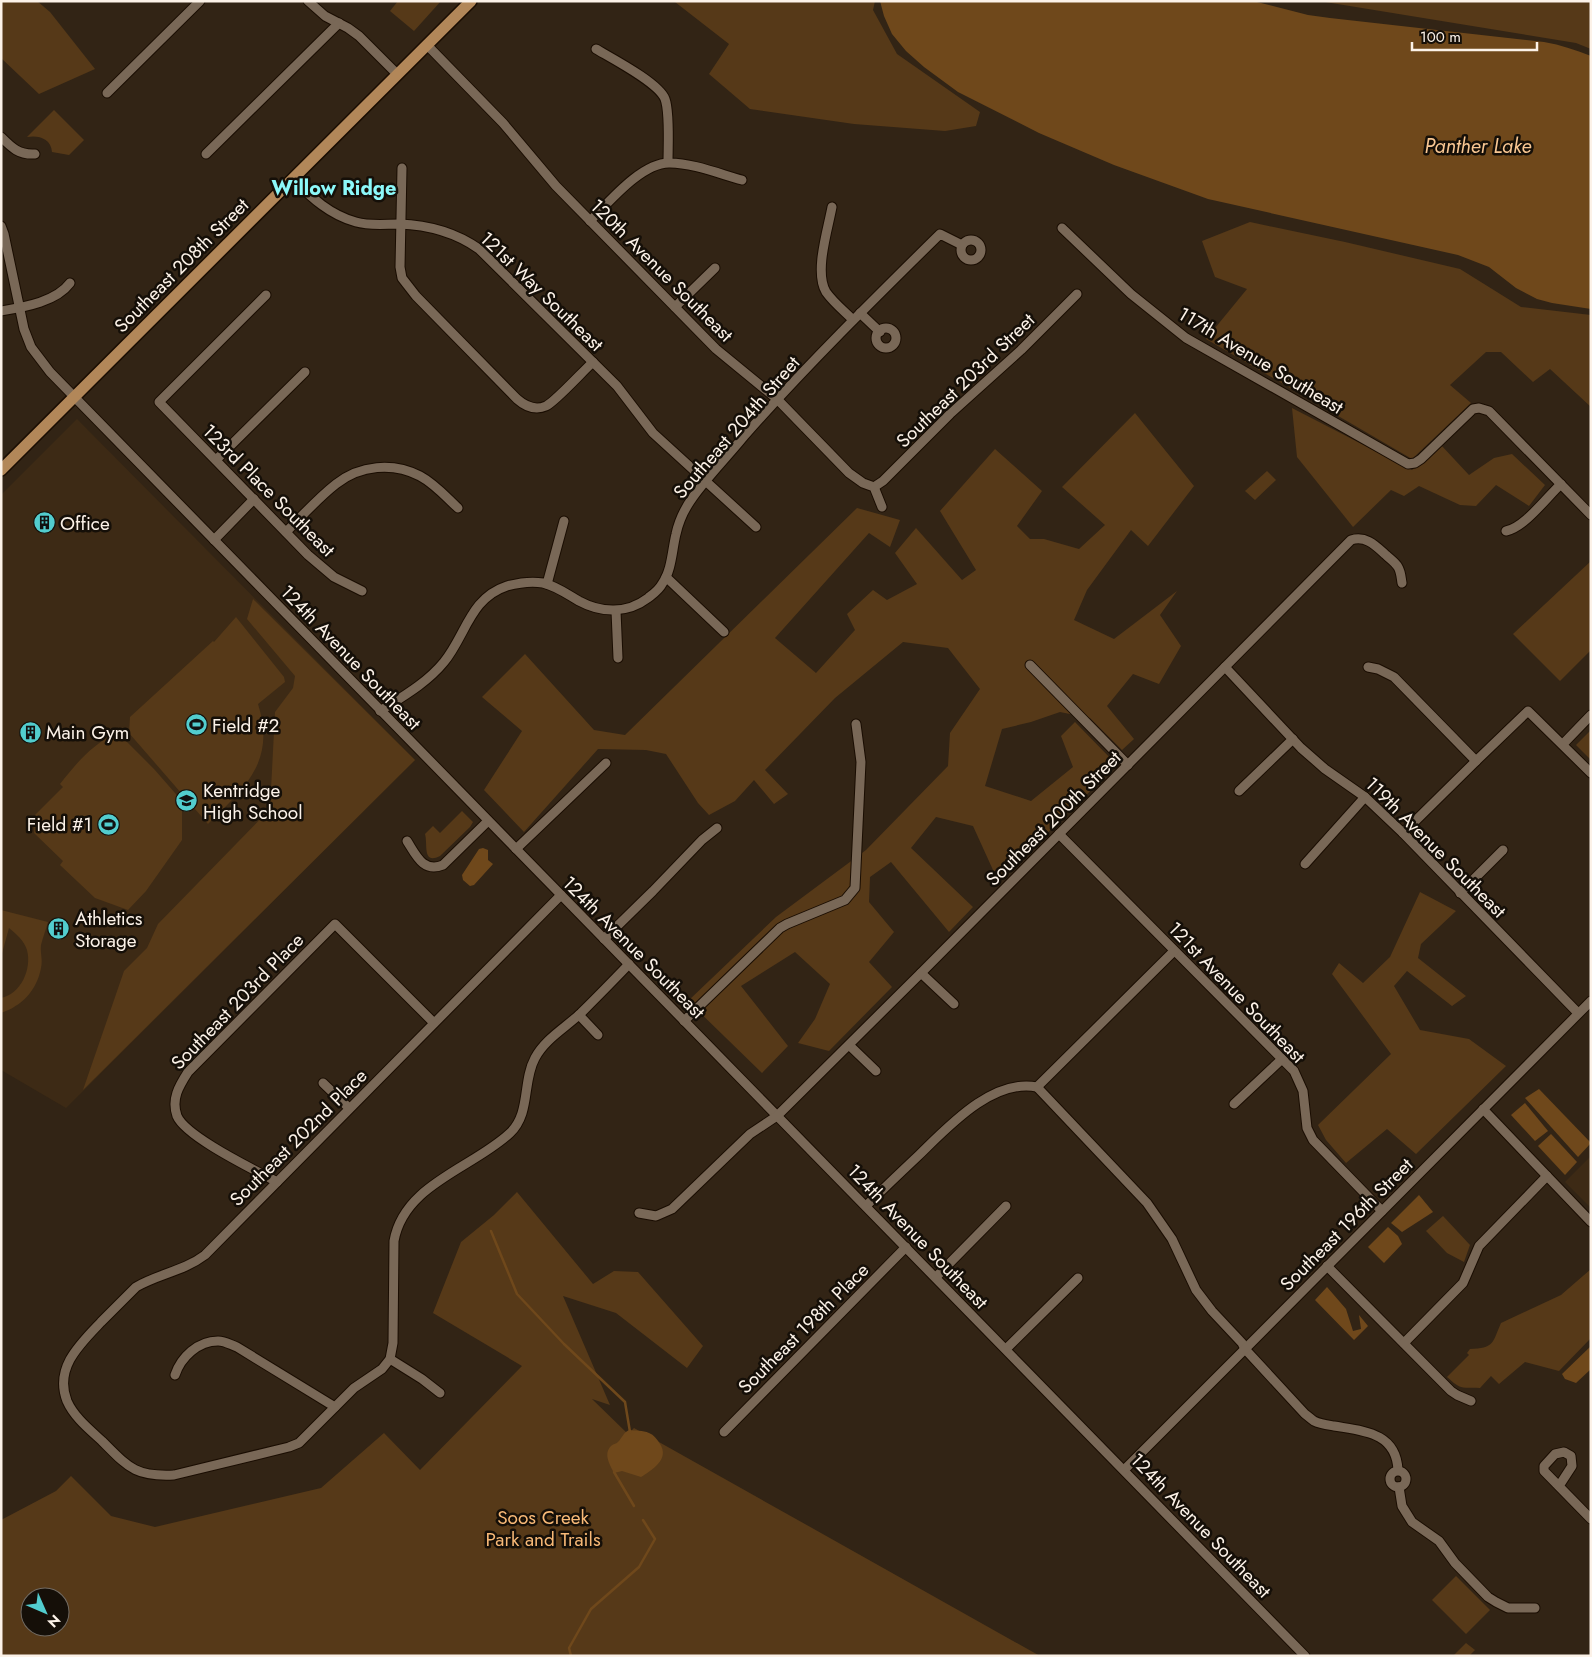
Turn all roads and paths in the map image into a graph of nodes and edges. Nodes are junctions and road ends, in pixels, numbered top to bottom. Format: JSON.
{"nodes":[{"id":1,"x":200,"y":1,"type":"edge"},
{"id":2,"x":308,"y":1,"type":"edge"},
{"id":3,"x":471,"y":1,"type":"edge"},
{"id":4,"x":339,"y":23,"type":"junction"},
{"id":5,"x":427,"y":45,"type":"junction"},
{"id":6,"x":596,"y":49,"type":"dead end"},
{"id":7,"x":397,"y":74,"type":"junction"},
{"id":8,"x":107,"y":93,"type":"dead end"},
{"id":9,"x":1,"y":137,"type":"edge"},
{"id":10,"x":35,"y":154,"type":"dead end"},
{"id":11,"x":206,"y":154,"type":"dead end"},
{"id":12,"x":668,"y":162,"type":"junction"},
{"id":13,"x":402,"y":168,"type":"dead end"},
{"id":14,"x":293,"y":179,"type":"junction"},
{"id":15,"x":742,"y":180,"type":"dead end"},
{"id":16,"x":832,"y":207,"type":"dead end"},
{"id":17,"x":590,"y":221,"type":"junction"},
{"id":18,"x":401,"y":224,"type":"junction"},
{"id":19,"x":1,"y":226,"type":"edge"},
{"id":20,"x":1062,"y":228,"type":"dead end"},
{"id":21,"x":962,"y":245,"type":"dead end"},
{"id":22,"x":715,"y":268,"type":"dead end"},
{"id":23,"x":70,"y":283,"type":"dead end"},
{"id":24,"x":1077,"y":294,"type":"dead end"},
{"id":25,"x":266,"y":295,"type":"dead end"},
{"id":26,"x":20,"y":307,"type":"junction"},
{"id":27,"x":675,"y":307,"type":"junction"},
{"id":28,"x":1,"y":311,"type":"edge"},
{"id":29,"x":860,"y":313,"type":"junction"},
{"id":30,"x":853,"y":320,"type":"junction"},
{"id":31,"x":880,"y":332,"type":"dead end"},
{"id":32,"x":592,"y":362,"type":"junction"},
{"id":33,"x":305,"y":372,"type":"dead end"},
{"id":34,"x":73,"y":397,"type":"junction"},
{"id":35,"x":776,"y":399,"type":"junction"},
{"id":36,"x":216,"y":460,"type":"junction"},
{"id":37,"x":1,"y":470,"type":"edge"},
{"id":38,"x":705,"y":482,"type":"junction"},
{"id":39,"x":1560,"y":484,"type":"junction"},
{"id":40,"x":874,"y":487,"type":"junction"},
{"id":41,"x":254,"y":500,"type":"junction"},
{"id":42,"x":882,"y":507,"type":"dead end"},
{"id":43,"x":458,"y":508,"type":"dead end"},
{"id":44,"x":1591,"y":515,"type":"edge"},
{"id":45,"x":564,"y":521,"type":"dead end"},
{"id":46,"x":756,"y":527,"type":"dead end"},
{"id":47,"x":1506,"y":531,"type":"dead end"},
{"id":48,"x":286,"y":532,"type":"junction"},
{"id":49,"x":214,"y":540,"type":"junction"},
{"id":50,"x":666,"y":577,"type":"junction"},
{"id":51,"x":1402,"y":583,"type":"dead end"},
{"id":52,"x":547,"y":584,"type":"junction"},
{"id":53,"x":362,"y":591,"type":"dead end"},
{"id":54,"x":616,"y":610,"type":"junction"},
{"id":55,"x":724,"y":632,"type":"dead end"},
{"id":56,"x":618,"y":658,"type":"dead end"},
{"id":57,"x":1030,"y":665,"type":"dead end"},
{"id":58,"x":1225,"y":667,"type":"junction"},
{"id":59,"x":1368,"y":667,"type":"dead end"},
{"id":60,"x":380,"y":712,"type":"junction"},
{"id":61,"x":1591,"y":715,"type":"edge"},
{"id":62,"x":856,"y":724,"type":"dead end"},
{"id":63,"x":1293,"y":740,"type":"junction"},
{"id":64,"x":1563,"y":744,"type":"junction"},
{"id":65,"x":1476,"y":761,"type":"junction"},
{"id":66,"x":606,"y":763,"type":"dead end"},
{"id":67,"x":1128,"y":766,"type":"junction"},
{"id":68,"x":1591,"y":773,"type":"edge"},
{"id":69,"x":1239,"y":791,"type":"dead end"},
{"id":70,"x":1365,"y":797,"type":"junction"},
{"id":71,"x":488,"y":821,"type":"junction"},
{"id":72,"x":716,"y":828,"type":"dead end"},
{"id":73,"x":1404,"y":833,"type":"junction"},
{"id":74,"x":1059,"y":834,"type":"junction"},
{"id":75,"x":407,"y":841,"type":"dead end"},
{"id":76,"x":516,"y":849,"type":"junction"},
{"id":77,"x":1503,"y":850,"type":"dead end"},
{"id":78,"x":1305,"y":864,"type":"dead end"},
{"id":79,"x":1460,"y":893,"type":"junction"},
{"id":80,"x":561,"y":896,"type":"junction"},
{"id":81,"x":604,"y":939,"type":"junction"},
{"id":82,"x":1174,"y":951,"type":"junction"},
{"id":83,"x":629,"y":964,"type":"junction"},
{"id":84,"x":922,"y":974,"type":"junction"},
{"id":85,"x":1591,"y":1000,"type":"edge"},
{"id":86,"x":954,"y":1004,"type":"dead end"},
{"id":87,"x":1578,"y":1013,"type":"junction"},
{"id":88,"x":579,"y":1015,"type":"junction"},
{"id":89,"x":684,"y":1021,"type":"junction"},
{"id":90,"x":434,"y":1023,"type":"junction"},
{"id":91,"x":598,"y":1035,"type":"dead end"},
{"id":92,"x":850,"y":1045,"type":"junction"},
{"id":93,"x":1282,"y":1058,"type":"junction"},
{"id":94,"x":876,"y":1071,"type":"dead end"},
{"id":95,"x":323,"y":1083,"type":"dead end"},
{"id":96,"x":1036,"y":1087,"type":"junction"},
{"id":97,"x":1234,"y":1104,"type":"dead end"},
{"id":98,"x":349,"y":1108,"type":"junction"},
{"id":99,"x":1483,"y":1109,"type":"junction"},
{"id":100,"x":777,"y":1116,"type":"junction"},
{"id":101,"x":1547,"y":1176,"type":"junction"},
{"id":102,"x":277,"y":1182,"type":"junction"},
{"id":103,"x":866,"y":1206,"type":"junction"},
{"id":104,"x":1006,"y":1206,"type":"dead end"},
{"id":105,"x":1382,"y":1211,"type":"junction"},
{"id":106,"x":639,"y":1213,"type":"dead end"},
{"id":107,"x":1591,"y":1222,"type":"edge"},
{"id":108,"x":906,"y":1247,"type":"junction"},
{"id":109,"x":1328,"y":1266,"type":"junction"},
{"id":110,"x":936,"y":1278,"type":"junction"},
{"id":111,"x":1078,"y":1278,"type":"dead end"},
{"id":112,"x":1404,"y":1343,"type":"junction"},
{"id":113,"x":1006,"y":1349,"type":"junction"},
{"id":114,"x":1245,"y":1350,"type":"junction"},
{"id":115,"x":390,"y":1359,"type":"junction"},
{"id":116,"x":175,"y":1375,"type":"dead end"},
{"id":117,"x":440,"y":1393,"type":"dead end"},
{"id":118,"x":1471,"y":1401,"type":"dead end"},
{"id":119,"x":335,"y":1407,"type":"junction"},
{"id":120,"x":724,"y":1432,"type":"dead end"},
{"id":121,"x":1124,"y":1470,"type":"junction"},
{"id":122,"x":1559,"y":1486,"type":"dead end"},
{"id":123,"x":1591,"y":1518,"type":"edge"},
{"id":124,"x":1535,"y":1608,"type":"dead end"},
{"id":125,"x":1305,"y":1656,"type":"edge"}],
"edges":[{"from":1,"to":8,"type":"street"},
{"from":2,"to":4,"type":"street"},
{"from":3,"to":5,"type":"main road","name":"Southeast 208th Street"},
{"from":4,"to":7,"type":"street"},
{"from":4,"to":11,"type":"street"},
{"from":5,"to":7,"type":"main road","name":"Southeast 208th Street"},
{"from":5,"to":17,"type":"street","name":"120th Avenue Southeast"},
{"from":6,"to":12,"type":"street"},
{"from":7,"to":14,"type":"main road","name":"Southeast 208th Street"},
{"from":9,"to":10,"type":"street"},
{"from":12,"to":15,"type":"street"},
{"from":12,"to":17,"type":"street"},
{"from":13,"to":18,"type":"street"},
{"from":14,"to":18,"type":"street","name":"121st Way Southeast"},
{"from":14,"to":34,"type":"main road","name":"Southeast 208th Street"},
{"from":16,"to":30,"type":"street"},
{"from":17,"to":27,"type":"street","name":"120th Avenue Southeast"},
{"from":18,"to":32,"type":"street","name":"121st Way Southeast"},
{"from":18,"to":32,"type":"street"},
{"from":19,"to":26,"type":"street","name":"124th Avenue Southeast"},
{"from":20,"to":39,"type":"street","name":"117th Avenue Southeast"},
{"from":21,"to":29,"type":"street","name":"Southeast 204th Street"},
{"from":22,"to":27,"type":"street"},
{"from":23,"to":26,"type":"street"},
{"from":24,"to":40,"type":"street","name":"Southeast 203rd Street"},
{"from":25,"to":36,"type":"street","name":"123rd Place Southeast"},
{"from":26,"to":28,"type":"street"},
{"from":26,"to":34,"type":"street","name":"124th Avenue Southeast"},
{"from":27,"to":35,"type":"street","name":"120th Avenue Southeast"},
{"from":29,"to":30,"type":"street","name":"Southeast 204th Street"},
{"from":29,"to":31,"type":"street"},
{"from":30,"to":35,"type":"street","name":"Southeast 204th Street"},
{"from":32,"to":38,"type":"street","name":"121st Way Southeast"},
{"from":33,"to":36,"type":"street"},
{"from":34,"to":37,"type":"main road","name":"Southeast 208th Street"},
{"from":34,"to":49,"type":"street","name":"124th Avenue Southeast"},
{"from":35,"to":38,"type":"street","name":"Southeast 204th Street"},
{"from":35,"to":40,"type":"street","name":"120th Avenue Southeast"},
{"from":36,"to":41,"type":"street","name":"123rd Place Southeast"},
{"from":38,"to":46,"type":"street","name":"121st Way Southeast"},
{"from":38,"to":50,"type":"street","name":"Southeast 204th Street"},
{"from":39,"to":44,"type":"street"},
{"from":39,"to":47,"type":"street"},
{"from":40,"to":42,"type":"street"},
{"from":41,"to":48,"type":"street","name":"123rd Place Southeast"},
{"from":41,"to":49,"type":"street"},
{"from":43,"to":48,"type":"street"},
{"from":45,"to":52,"type":"street"},
{"from":48,"to":53,"type":"street","name":"123rd Place Southeast"},
{"from":49,"to":60,"type":"street","name":"124th Avenue Southeast"},
{"from":50,"to":54,"type":"street","name":"Southeast 204th Street"},
{"from":50,"to":55,"type":"street"},
{"from":51,"to":58,"type":"street","name":"Southeast 200th Street"},
{"from":52,"to":54,"type":"street","name":"Southeast 204th Street"},
{"from":52,"to":60,"type":"street","name":"Southeast 204th Street"},
{"from":54,"to":56,"type":"street"},
{"from":57,"to":67,"type":"street"},
{"from":58,"to":63,"type":"street","name":"119th Avenue Southeast"},
{"from":58,"to":67,"type":"street","name":"Southeast 200th Street"},
{"from":59,"to":65,"type":"street"},
{"from":60,"to":71,"type":"street","name":"124th Avenue Southeast"},
{"from":61,"to":64,"type":"street"},
{"from":62,"to":89,"type":"street"},
{"from":63,"to":69,"type":"street"},
{"from":63,"to":70,"type":"street","name":"119th Avenue Southeast"},
{"from":64,"to":65,"type":"street"},
{"from":64,"to":68,"type":"street"},
{"from":65,"to":73,"type":"street"},
{"from":66,"to":76,"type":"street"},
{"from":67,"to":74,"type":"street","name":"Southeast 200th Street"},
{"from":70,"to":73,"type":"street","name":"119th Avenue Southeast"},
{"from":70,"to":78,"type":"street"},
{"from":71,"to":75,"type":"street"},
{"from":71,"to":76,"type":"street","name":"124th Avenue Southeast"},
{"from":72,"to":81,"type":"street"},
{"from":73,"to":79,"type":"street","name":"119th Avenue Southeast"},
{"from":74,"to":82,"type":"street","name":"121st Avenue Southeast"},
{"from":74,"to":84,"type":"street","name":"Southeast 200th Street"},
{"from":76,"to":80,"type":"street","name":"124th Avenue Southeast"},
{"from":77,"to":79,"type":"street"},
{"from":79,"to":87,"type":"street","name":"119th Avenue Southeast"},
{"from":80,"to":81,"type":"street","name":"124th Avenue Southeast"},
{"from":80,"to":90,"type":"street","name":"Southeast 202nd Place"},
{"from":81,"to":83,"type":"street","name":"124th Avenue Southeast"},
{"from":82,"to":93,"type":"street","name":"121st Avenue Southeast"},
{"from":82,"to":96,"type":"street"},
{"from":83,"to":88,"type":"street"},
{"from":83,"to":89,"type":"street","name":"124th Avenue Southeast"},
{"from":84,"to":86,"type":"street"},
{"from":84,"to":92,"type":"street","name":"Southeast 200th Street"},
{"from":85,"to":87,"type":"street","name":"Southeast 196th Street"},
{"from":87,"to":99,"type":"street","name":"Southeast 196th Street"},
{"from":88,"to":91,"type":"street"},
{"from":88,"to":115,"type":"street"},
{"from":89,"to":100,"type":"street","name":"124th Avenue Southeast"},
{"from":90,"to":98,"type":"street","name":"Southeast 202nd Place"},
{"from":90,"to":102,"type":"street","name":"Southeast 203rd Place"},
{"from":92,"to":94,"type":"street"},
{"from":92,"to":100,"type":"street","name":"Southeast 200th Street"},
{"from":93,"to":97,"type":"street"},
{"from":93,"to":105,"type":"street","name":"121st Avenue Southeast"},
{"from":95,"to":98,"type":"street"},
{"from":96,"to":103,"type":"street"},
{"from":96,"to":114,"type":"street"},
{"from":98,"to":102,"type":"street","name":"Southeast 202nd Place"},
{"from":99,"to":101,"type":"street"},
{"from":99,"to":105,"type":"street","name":"Southeast 196th Street"},
{"from":100,"to":103,"type":"street","name":"124th Avenue Southeast"},
{"from":100,"to":106,"type":"street","name":"Southeast 200th Street"},
{"from":101,"to":107,"type":"street"},
{"from":101,"to":112,"type":"street"},
{"from":102,"to":119,"type":"street","name":"Southeast 202nd Place"},
{"from":103,"to":108,"type":"street","name":"124th Avenue Southeast"},
{"from":104,"to":110,"type":"street"},
{"from":105,"to":109,"type":"street","name":"Southeast 196th Street"},
{"from":108,"to":110,"type":"street","name":"124th Avenue Southeast"},
{"from":108,"to":120,"type":"street","name":"Southeast 198th Place"},
{"from":109,"to":112,"type":"street"},
{"from":109,"to":114,"type":"street","name":"Southeast 196th Street"},
{"from":110,"to":113,"type":"street","name":"124th Avenue Southeast"},
{"from":111,"to":113,"type":"street"},
{"from":112,"to":118,"type":"street"},
{"from":113,"to":121,"type":"street","name":"124th Avenue Southeast"},
{"from":114,"to":121,"type":"street","name":"Southeast 196th Street"},
{"from":114,"to":124,"type":"street"},
{"from":115,"to":117,"type":"street"},
{"from":115,"to":119,"type":"street"},
{"from":116,"to":119,"type":"street"},
{"from":121,"to":125,"type":"street","name":"124th Avenue Southeast"},
{"from":122,"to":123,"type":"street"}]}
